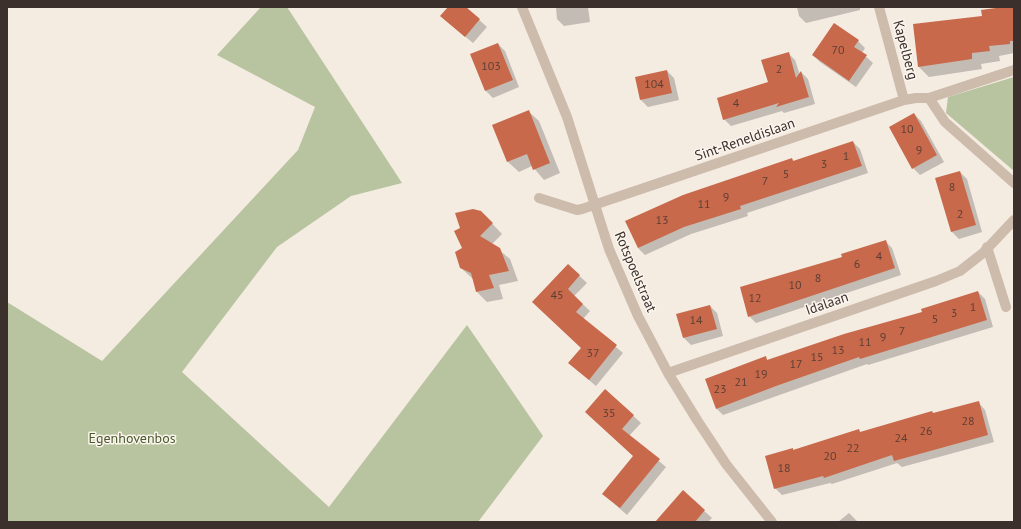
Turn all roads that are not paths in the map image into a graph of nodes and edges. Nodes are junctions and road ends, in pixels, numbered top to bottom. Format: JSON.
{"nodes":[{"id":1,"x":522,"y":7,"type":"edge"},
{"id":2,"x":879,"y":7,"type":"edge"},
{"id":3,"x":1014,"y":70,"type":"edge"},
{"id":4,"x":929,"y":98,"type":"junction"},
{"id":5,"x":904,"y":100,"type":"junction"},
{"id":6,"x":1014,"y":183,"type":"edge"},
{"id":7,"x":539,"y":198,"type":"dead end"},
{"id":8,"x":595,"y":205,"type":"junction"},
{"id":9,"x":1014,"y":220,"type":"edge"},
{"id":10,"x":987,"y":247,"type":"junction"},
{"id":11,"x":1006,"y":307,"type":"dead end"},
{"id":12,"x":668,"y":373,"type":"junction"},
{"id":13,"x":772,"y":522,"type":"edge"}],
"edges":[{"from":1,"to":8,"type":"street","name":"Rotspoelstraat"},
{"from":2,"to":5,"type":"street","name":"Kapelberg"},
{"from":3,"to":4,"type":"street","name":"Sint-Reneldislaan"},
{"from":4,"to":5,"type":"street","name":"Sint-Reneldislaan"},
{"from":4,"to":6,"type":"street"},
{"from":5,"to":8,"type":"street","name":"Sint-Reneldislaan"},
{"from":7,"to":8,"type":"street","name":"Sint-Reneldislaan"},
{"from":8,"to":12,"type":"street","name":"Rotspoelstraat"},
{"from":9,"to":10,"type":"street","name":"Idalaan"},
{"from":10,"to":11,"type":"street"},
{"from":10,"to":12,"type":"street","name":"Idalaan"},
{"from":12,"to":13,"type":"street","name":"Rotspoelstraat"}]}
